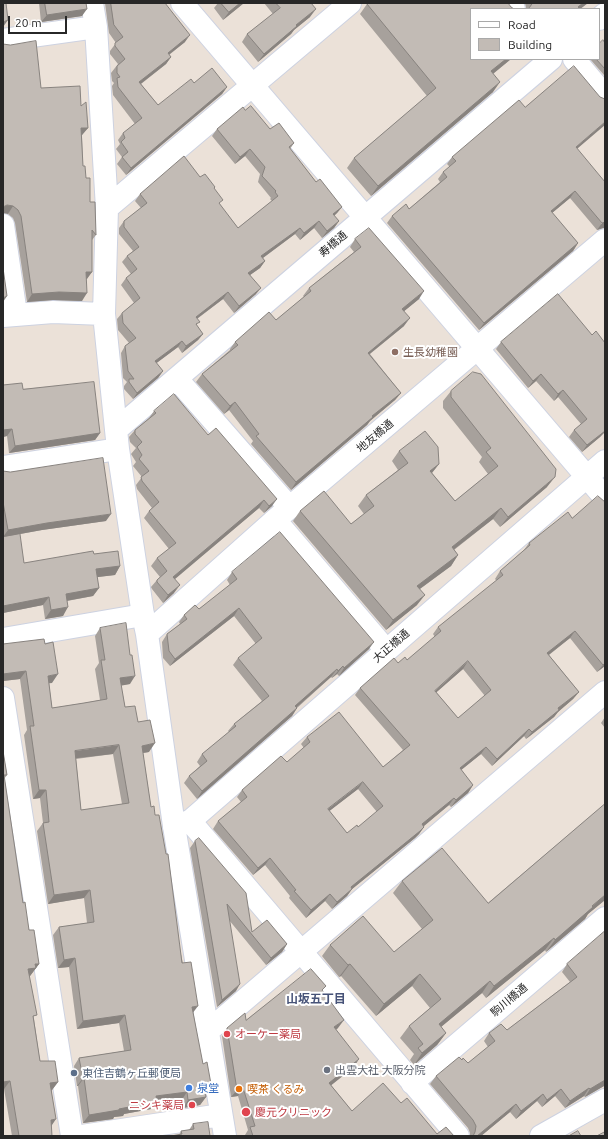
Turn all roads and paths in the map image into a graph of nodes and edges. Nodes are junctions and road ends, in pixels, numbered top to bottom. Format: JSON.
{"nodes":[{"id":1,"x":92,"y":3,"type":"edge"},
{"id":2,"x":182,"y":3,"type":"edge"},
{"id":3,"x":350,"y":3,"type":"edge"},
{"id":4,"x":96,"y":27,"type":"junction"},
{"id":5,"x":3,"y":40,"type":"edge"},
{"id":6,"x":550,"y":60,"type":"edge"},
{"id":7,"x":575,"y":60,"type":"edge"},
{"id":8,"x":253,"y":86,"type":"junction"},
{"id":9,"x":605,"y":96,"type":"edge"},
{"id":10,"x":107,"y":208,"type":"junction"},
{"id":11,"x":365,"y":217,"type":"junction"},
{"id":12,"x":3,"y":225,"type":"edge"},
{"id":13,"x":605,"y":240,"type":"edge"},
{"id":14,"x":104,"y":314,"type":"junction"},
{"id":15,"x":10,"y":315,"type":"edge"},
{"id":16,"x":477,"y":349,"type":"junction"},
{"id":17,"x":177,"y":379,"type":"junction"},
{"id":18,"x":117,"y":440,"type":"junction"},
{"id":19,"x":605,"y":461,"type":"edge"},
{"id":20,"x":3,"y":467,"type":"edge"},
{"id":21,"x":587,"y":477,"type":"junction"},
{"id":22,"x":605,"y":498,"type":"edge"},
{"id":23,"x":283,"y":514,"type":"junction"},
{"id":24,"x":145,"y":624,"type":"junction"},
{"id":25,"x":3,"y":639,"type":"edge"},
{"id":26,"x":386,"y":650,"type":"junction"},
{"id":27,"x":605,"y":692,"type":"edge"},
{"id":28,"x":3,"y":698,"type":"edge"},
{"id":29,"x":182,"y":823,"type":"junction"},
{"id":30,"x":605,"y":918,"type":"edge"},
{"id":31,"x":301,"y":951,"type":"junction"},
{"id":32,"x":207,"y":1032,"type":"junction"},
{"id":33,"x":412,"y":1083,"type":"junction"},
{"id":34,"x":605,"y":1100,"type":"edge"},
{"id":35,"x":221,"y":1114,"type":"junction"},
{"id":36,"x":72,"y":1136,"type":"edge"},
{"id":37,"x":82,"y":1136,"type":"edge"},
{"id":38,"x":225,"y":1136,"type":"edge"},
{"id":39,"x":458,"y":1136,"type":"edge"},
{"id":40,"x":541,"y":1136,"type":"edge"}],
"edges":[{"from":1,"to":4,"type":"street"},
{"from":2,"to":8,"type":"street"},
{"from":3,"to":8,"type":"street"},
{"from":4,"to":5,"type":"street"},
{"from":4,"to":10,"type":"street"},
{"from":6,"to":11,"type":"street","name":"寿橋通"},
{"from":7,"to":9,"type":"street"},
{"from":8,"to":10,"type":"street"},
{"from":8,"to":11,"type":"street"},
{"from":10,"to":14,"type":"street"},
{"from":11,"to":16,"type":"street"},
{"from":11,"to":17,"type":"street","name":"寿橋通"},
{"from":12,"to":15,"type":"street"},
{"from":13,"to":16,"type":"street","name":"地友橋通"},
{"from":14,"to":15,"type":"street"},
{"from":14,"to":18,"type":"street"},
{"from":16,"to":21,"type":"street"},
{"from":16,"to":23,"type":"street","name":"地友橋通"},
{"from":17,"to":18,"type":"street","name":"寿橋通"},
{"from":17,"to":23,"type":"street"},
{"from":18,"to":20,"type":"street"},
{"from":18,"to":24,"type":"street"},
{"from":19,"to":21,"type":"street","name":"大正橋通"},
{"from":21,"to":22,"type":"street"},
{"from":21,"to":26,"type":"street","name":"大正橋通"},
{"from":23,"to":24,"type":"street","name":"地友橋通"},
{"from":23,"to":26,"type":"street"},
{"from":24,"to":25,"type":"street"},
{"from":24,"to":29,"type":"street"},
{"from":26,"to":29,"type":"street","name":"大正橋通"},
{"from":27,"to":31,"type":"street"},
{"from":28,"to":36,"type":"street"},
{"from":29,"to":31,"type":"street"},
{"from":29,"to":32,"type":"street"},
{"from":30,"to":33,"type":"street","name":"駒川橋通"},
{"from":31,"to":32,"type":"street"},
{"from":31,"to":33,"type":"street"},
{"from":32,"to":35,"type":"street"},
{"from":33,"to":39,"type":"street"},
{"from":34,"to":40,"type":"street"},
{"from":35,"to":37,"type":"street"},
{"from":35,"to":38,"type":"street"}]}
